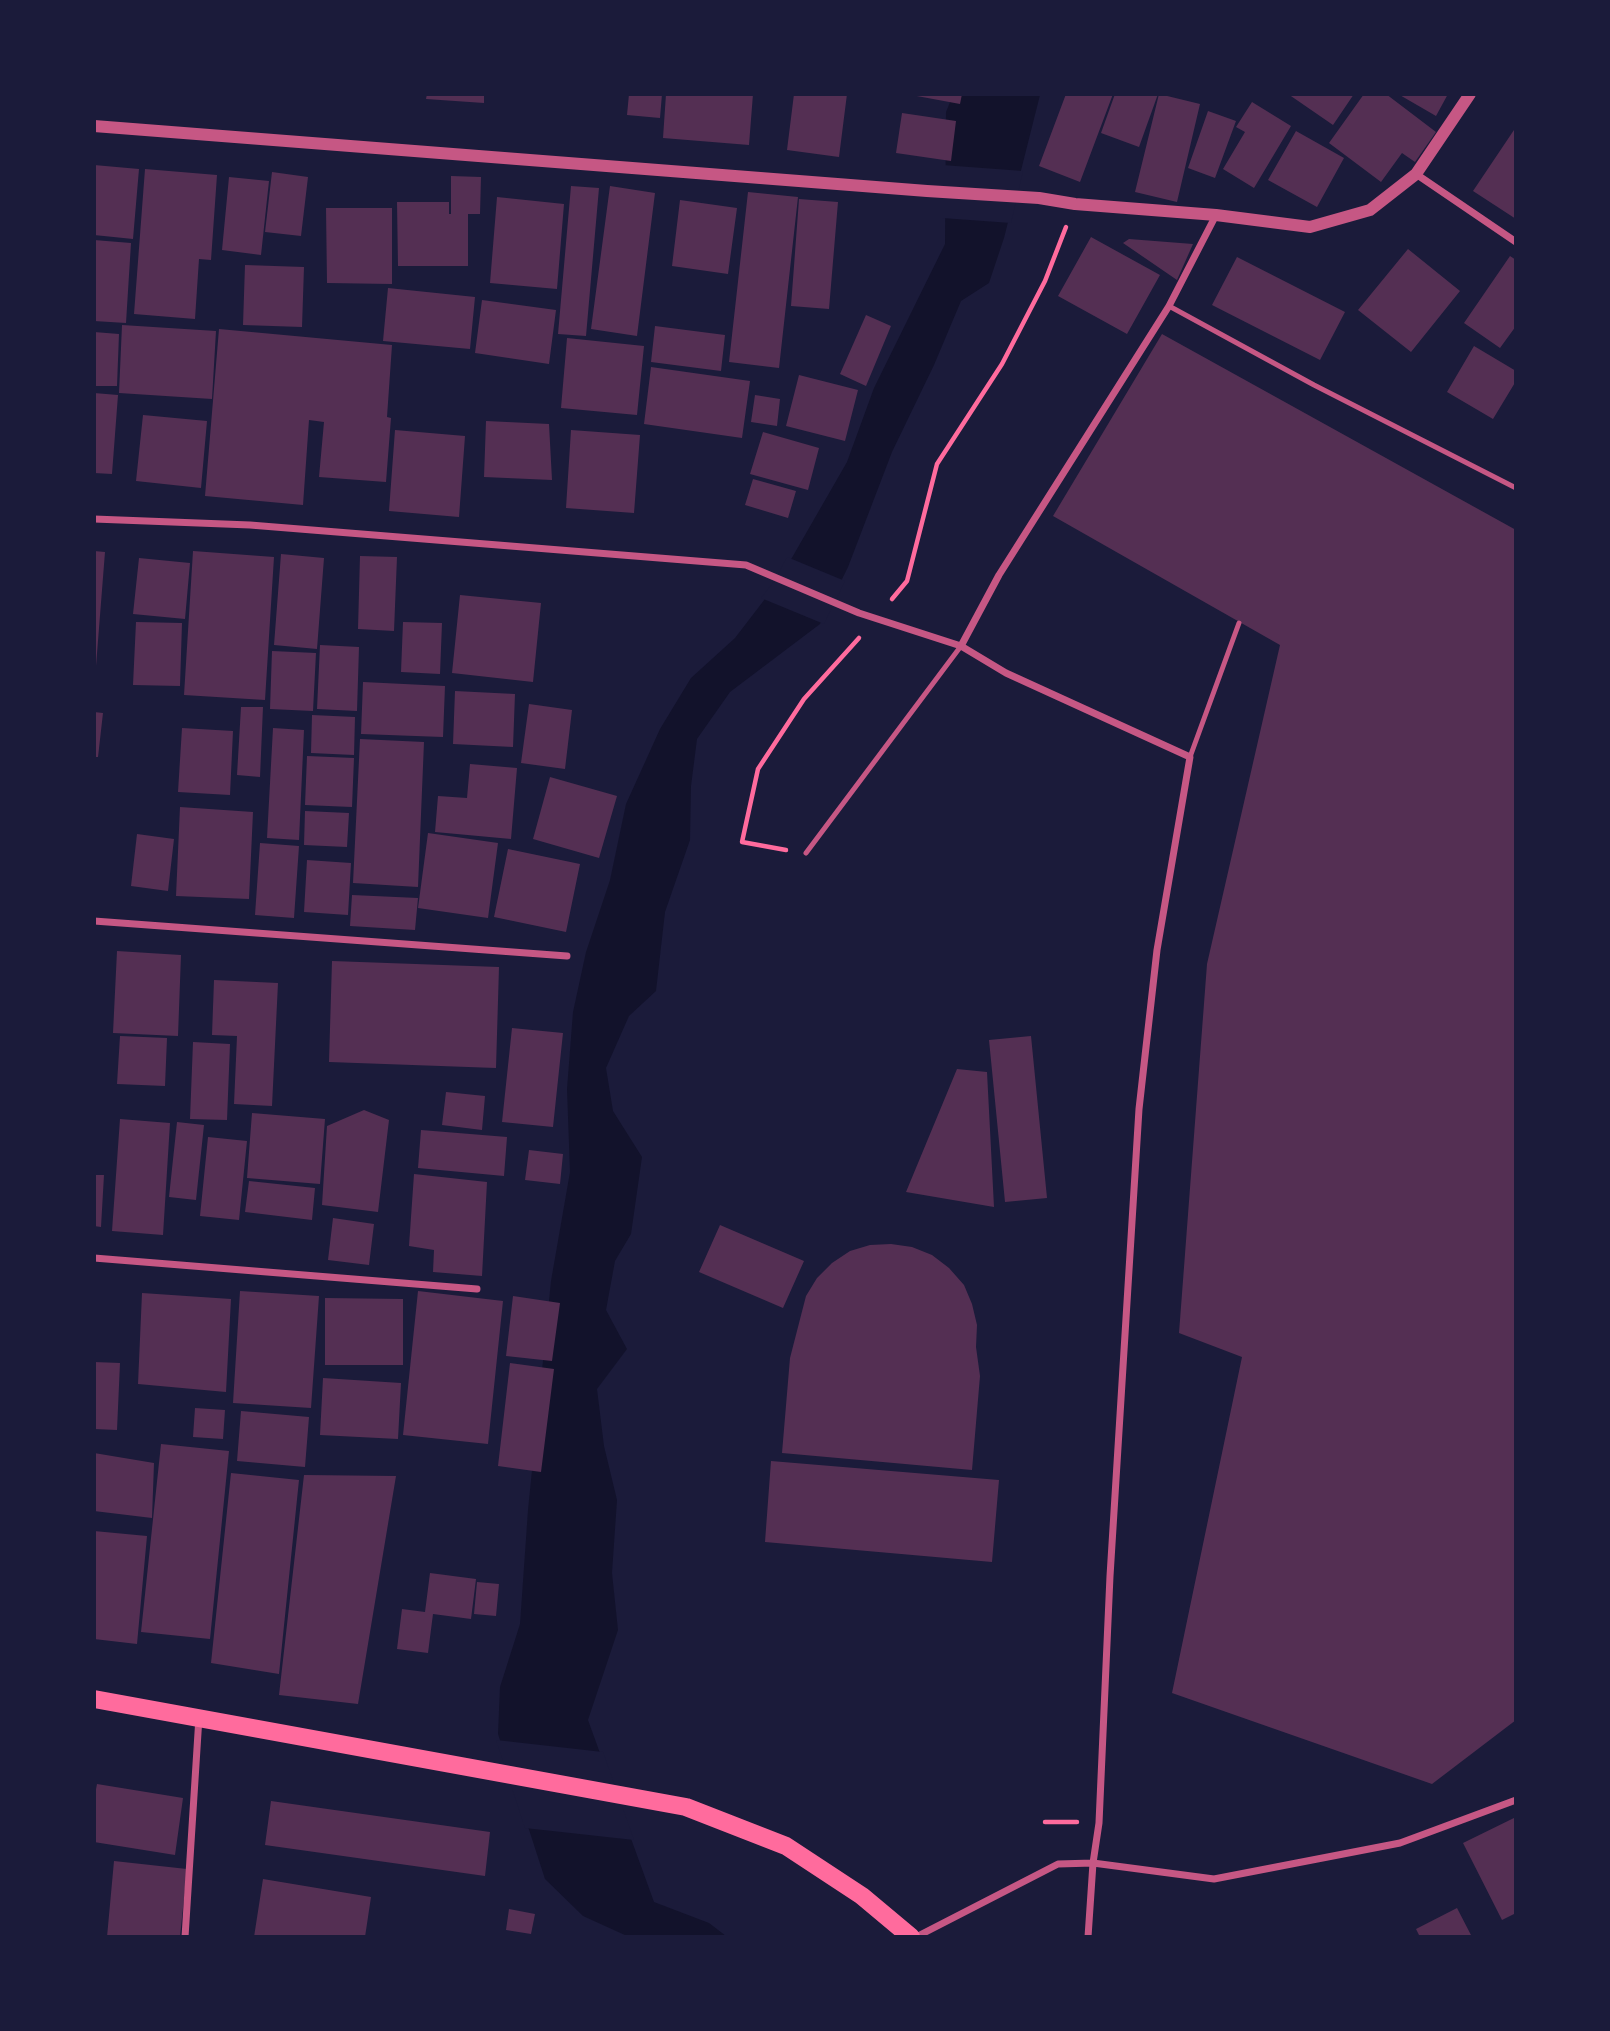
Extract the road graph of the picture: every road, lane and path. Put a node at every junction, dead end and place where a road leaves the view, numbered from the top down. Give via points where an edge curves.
1 (1470, 94) edge
2 (94, 127) edge
3 (1416, 174) junction
4 (1075, 204) junction
5 (1216, 215) junction
6 (1516, 242) edge
7 (1169, 306) junction
8 (1516, 488) edge
9 (94, 519) edge
10 (877, 618) junction
11 (1238, 623) dead end
12 (961, 646) junction
13 (1190, 757) junction
14 (806, 853) joint
15 (94, 921) edge
16 (568, 956) dead end
17 (94, 1258) edge
18 (477, 1289) dead end
19 (94, 1699) edge
20 (199, 1717) junction
21 (1516, 1800) edge
22 (1045, 1822) dead end
23 (1099, 1823) junction
24 (1093, 1863) junction
25 (185, 1937) edge
26 (913, 1937) edge
27 (1088, 1937) edge

1 - 3 street
2 - 4 street
3 - 5 street via 1370,210 1310,227
3 - 6 street
4 - 5 street
4 - 10 path via 1045,281 1002,364 937,464 907,581
5 - 7 street
7 - 8 lane
7 - 12 street via 999,575
9 - 10 street via 250,525 746,565
10 - 12 street
10 - 14 path via 804,699 758,769 742,842
11 - 13 lane
12 - 13 street via 1006,673
12 - 14 lane
13 - 23 street via 1157,950 1139,1109
15 - 16 street
17 - 18 street
19 - 20 main road
20 - 25 street
20 - 26 main road via 686,1807 786,1846 862,1896
21 - 24 street via 1401,1843 1214,1879
22 - 23 path
23 - 24 street
24 - 26 street via 1058,1864
24 - 27 street

